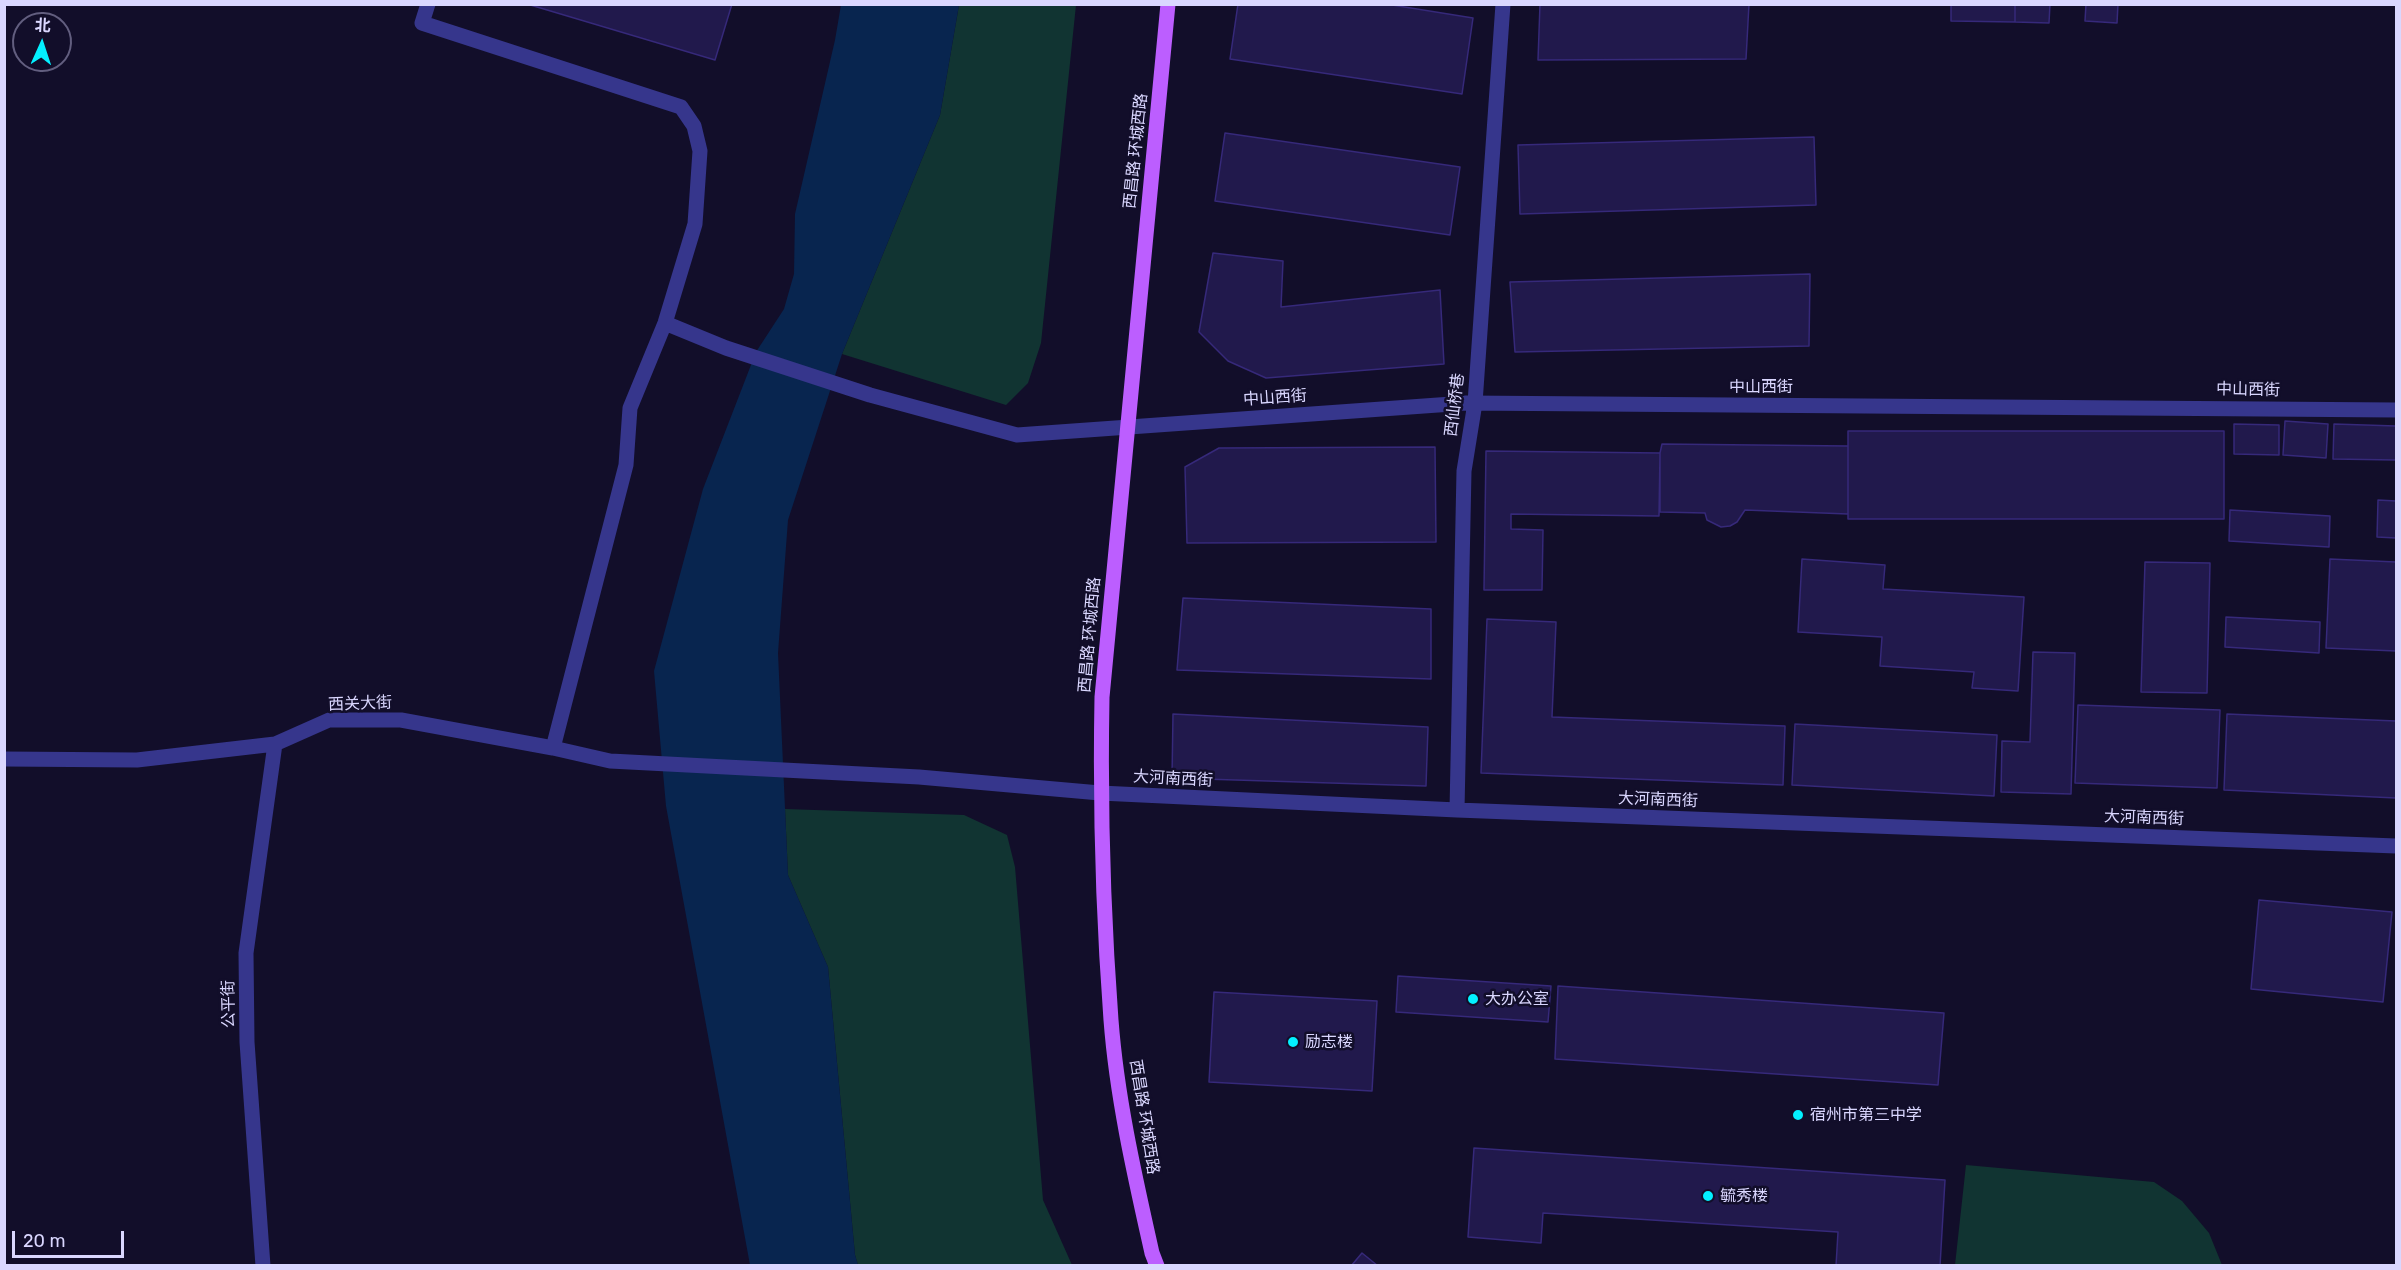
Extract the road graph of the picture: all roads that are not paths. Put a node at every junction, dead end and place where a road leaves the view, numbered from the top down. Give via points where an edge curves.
1 (428, 4) edge
2 (1168, 4) edge
3 (1503, 4) edge
4 (665, 322) junction
5 (1474, 403) junction
6 (2397, 410) edge
7 (1127, 426) junction
8 (275, 744) junction
9 (554, 748) junction
10 (4, 759) edge
11 (919, 777) joint
12 (1100, 793) junction
13 (1457, 810) junction
14 (2397, 846) edge
15 (263, 1266) edge
16 (1157, 1266) edge

1 - 4 street via 422,23 681,107 694,126 700,151 695,224
2 - 7 main road, 西昌路 环城西路
3 - 5 street, 西仙桥巷
4 - 7 street, 中山西街 via 726,348 1017,435
4 - 9 street via 630,408 626,465
5 - 6 street, 中山西街
5 - 7 street, 中山西街
5 - 13 street, 西仙桥巷 via 1464,471
7 - 12 main road, 西昌路 环城西路 via 1102,697
8 - 9 street, 西关大街 via 329,720 401,720
8 - 10 street, 西关大街 via 137,760
8 - 15 street, 公平街 via 246,953
9 - 11 street, 西关大街 via 610,761
11 - 12 street, 大河南西街
12 - 13 street, 大河南西街
12 - 16 main road, 西昌路 环城西路 via 1111,1022 1128,1141
13 - 14 street, 大河南西街

